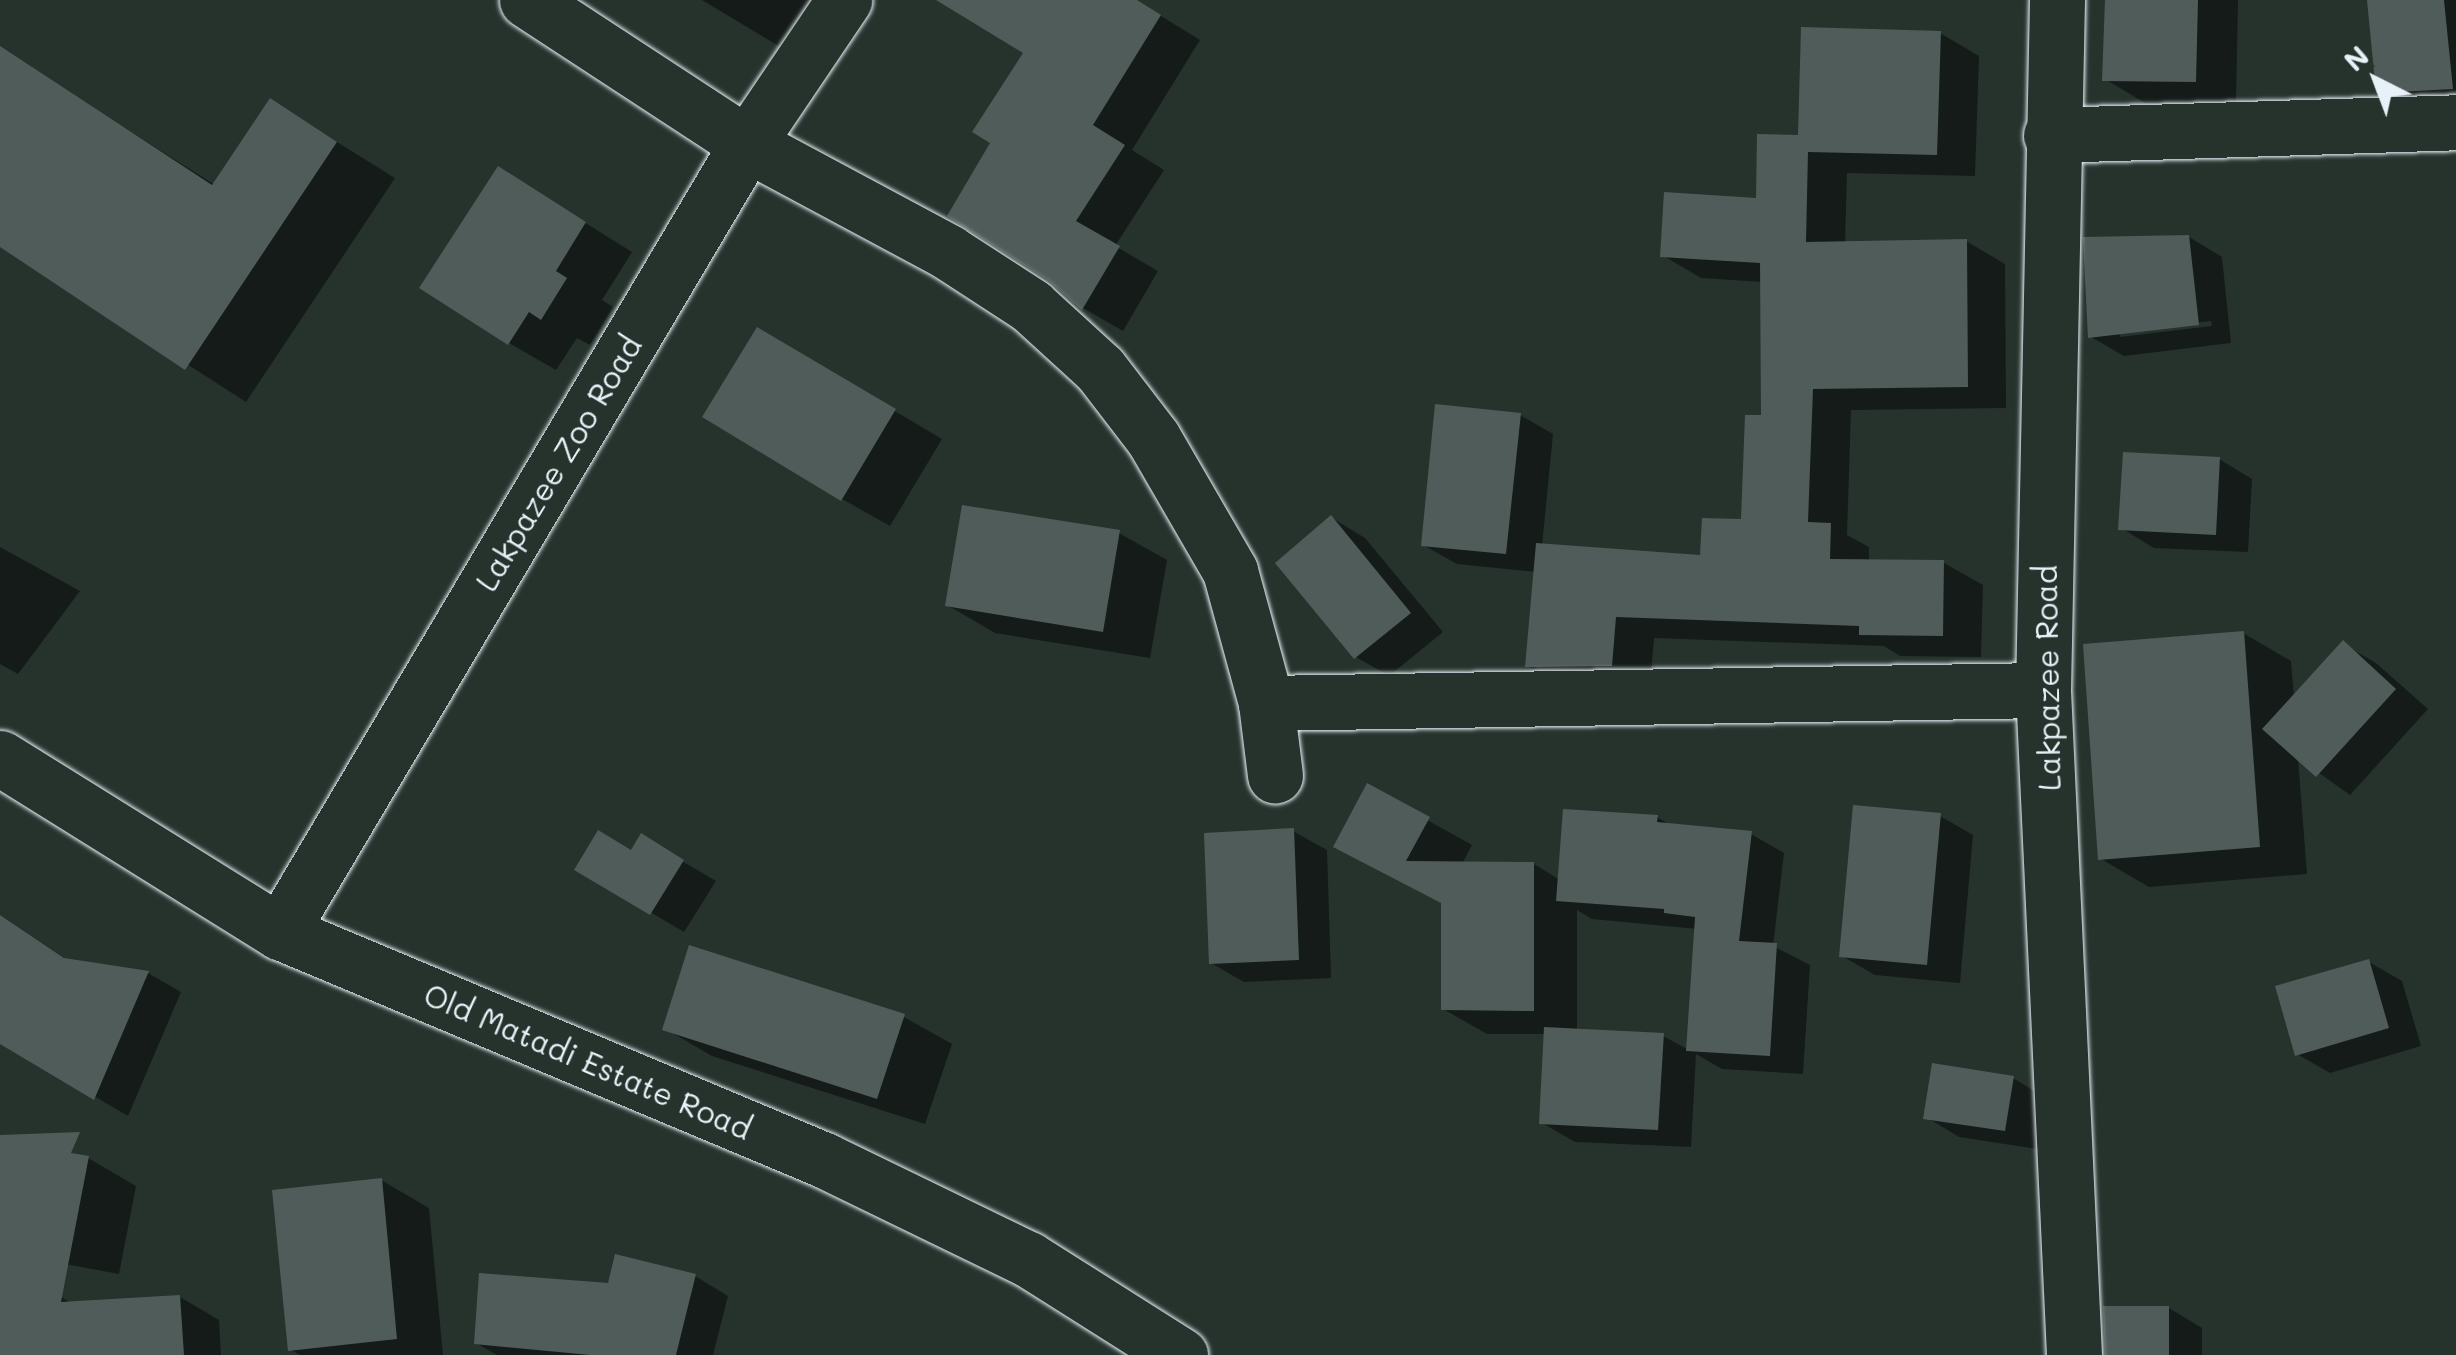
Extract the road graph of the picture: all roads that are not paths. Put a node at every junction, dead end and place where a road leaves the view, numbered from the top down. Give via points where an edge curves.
1 (527, 0) edge
2 (844, 0) edge
3 (2057, 0) edge
4 (2456, 122) edge
5 (2052, 135) junction
6 (747, 144) junction
7 (2043, 690) junction
8 (1266, 703) junction
9 (0, 758) edge
10 (1275, 775) dead end
11 (280, 932) junction
12 (1180, 1355) edge
13 (2074, 1355) edge

1 - 6 street
2 - 6 street, Lakpazee Zoo Road
3 - 5 street, Lakpazee Road
4 - 5 street
5 - 7 street, Lakpazee Road
6 - 8 street via 948,252 1032,306 1100,369 1153,438 1230,571
6 - 11 street, Lakpazee Zoo Road
7 - 8 street
7 - 13 street, Lakpazee Road
8 - 10 street
9 - 11 street, Old Matadi Estate Road
11 - 12 street, Old Matadi Estate Road via 824,1160 1028,1260

